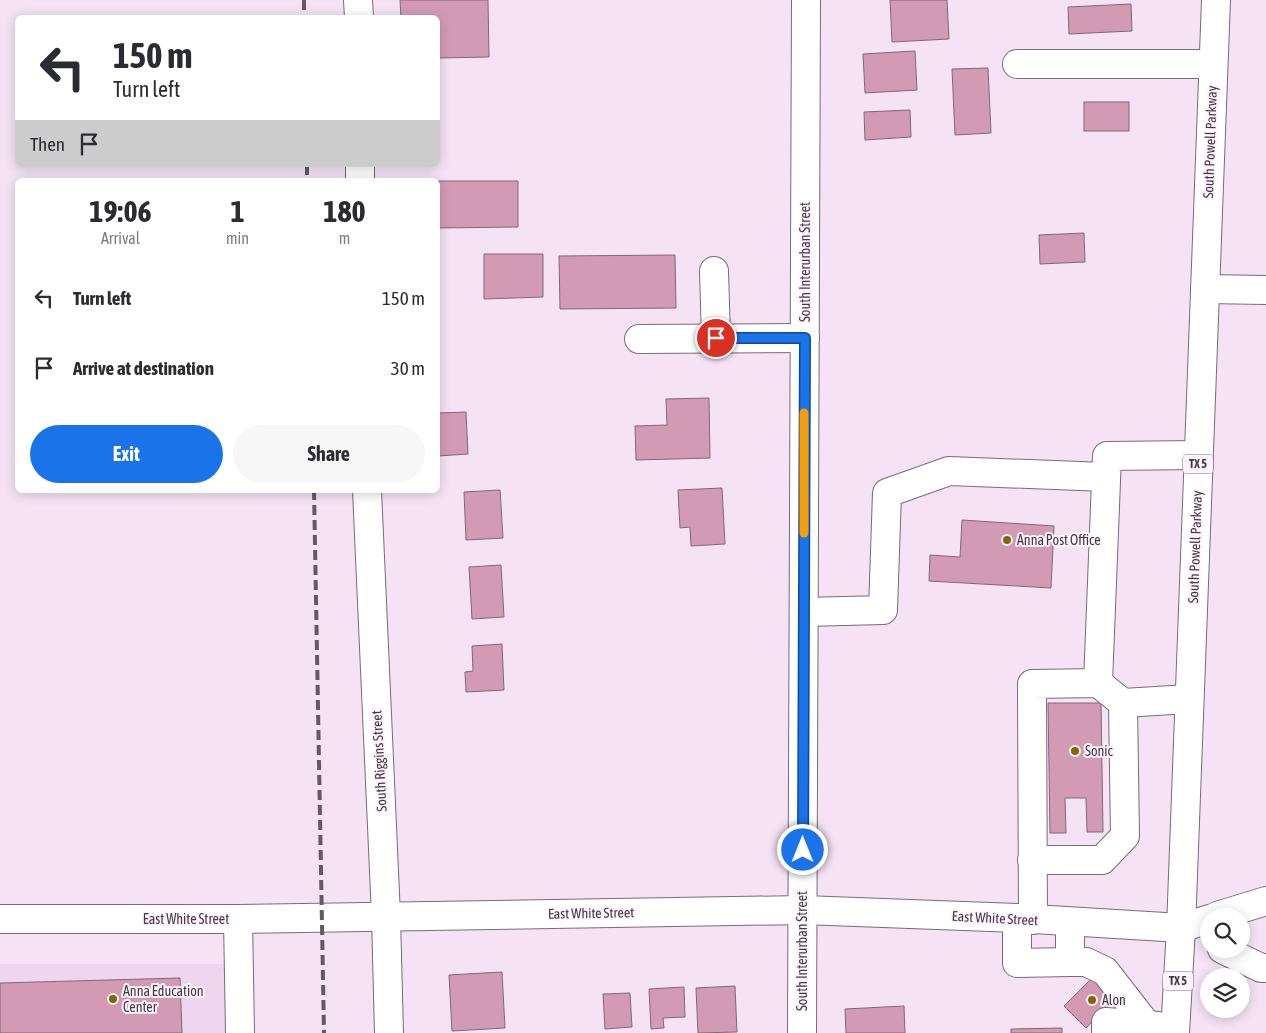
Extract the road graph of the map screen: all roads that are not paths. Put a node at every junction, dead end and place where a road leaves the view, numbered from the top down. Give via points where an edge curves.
1 (358, 0) edge
2 (806, 0) edge
3 (1216, 0) edge
4 (359, 15) edge
5 (1017, 64) dead end
6 (1213, 64) junction
7 (714, 271) dead end
8 (1205, 289) junction
9 (1266, 290) edge
10 (716, 338) junction
11 (805, 338) junction
12 (639, 339) dead end
13 (1198, 455) junction
14 (1106, 477) junction
15 (367, 493) edge
16 (804, 612) junction
17 (1098, 683) junction
18 (1189, 699) junction
19 (1123, 703) junction
20 (1032, 860) junction
21 (1266, 901) edge
22 (1243, 908) edge
23 (803, 910) junction
24 (386, 916) junction
25 (0, 919) edge
26 (238, 919) junction
27 (1025, 919) junction
28 (1070, 922) junction
29 (1200, 922) edge
30 (1181, 928) junction
31 (1200, 938) edge
32 (1240, 958) edge
33 (1070, 962) junction
34 (1266, 968) edge
35 (1146, 1026) junction
36 (1175, 1030) edge
37 (240, 1033) edge
38 (389, 1033) edge
39 (802, 1033) edge
40 (1106, 1033) edge

1 - 4 main road
2 - 11 main road, South Interurban Street
3 - 6 main road, South Powell Parkway / TX 5
5 - 6 main road
6 - 8 main road, South Powell Parkway / TX 5
7 - 10 main road
8 - 9 main road
8 - 13 main road, South Powell Parkway / TX 5
10 - 11 main road
10 - 12 main road
11 - 16 main road, South Interurban Street
13 - 14 main road via 1107,456
13 - 18 main road, South Powell Parkway / TX 5
14 - 16 main road via 949,471 887,493 883,610
14 - 17 main road
15 - 24 main road, South Riggins Street
16 - 23 main road, South Interurban Street
17 - 19 main road
17 - 20 main road via 1032,684
18 - 19 main road
18 - 30 main road, South Powell Parkway / TX 5
19 - 20 main road via 1125,836 1102,860
20 - 27 main road
21 - 22 main road
23 - 24 main road, East White Street
23 - 27 main road, East White Street
23 - 39 main road, South Interurban Street
24 - 26 main road, East White Street
24 - 38 main road, South Riggins Street
25 - 26 main road, East White Street
26 - 37 main road
27 - 28 main road, East White Street
27 - 33 main road via 1017,963
28 - 30 main road, East White Street
28 - 33 main road
29 - 30 main road
30 - 31 main road
30 - 36 main road, South Powell Parkway / TX 5
32 - 34 main road
33 - 35 main road via 1086,962 1105,971
35 - 36 main road
35 - 40 main road via 1106,1022

